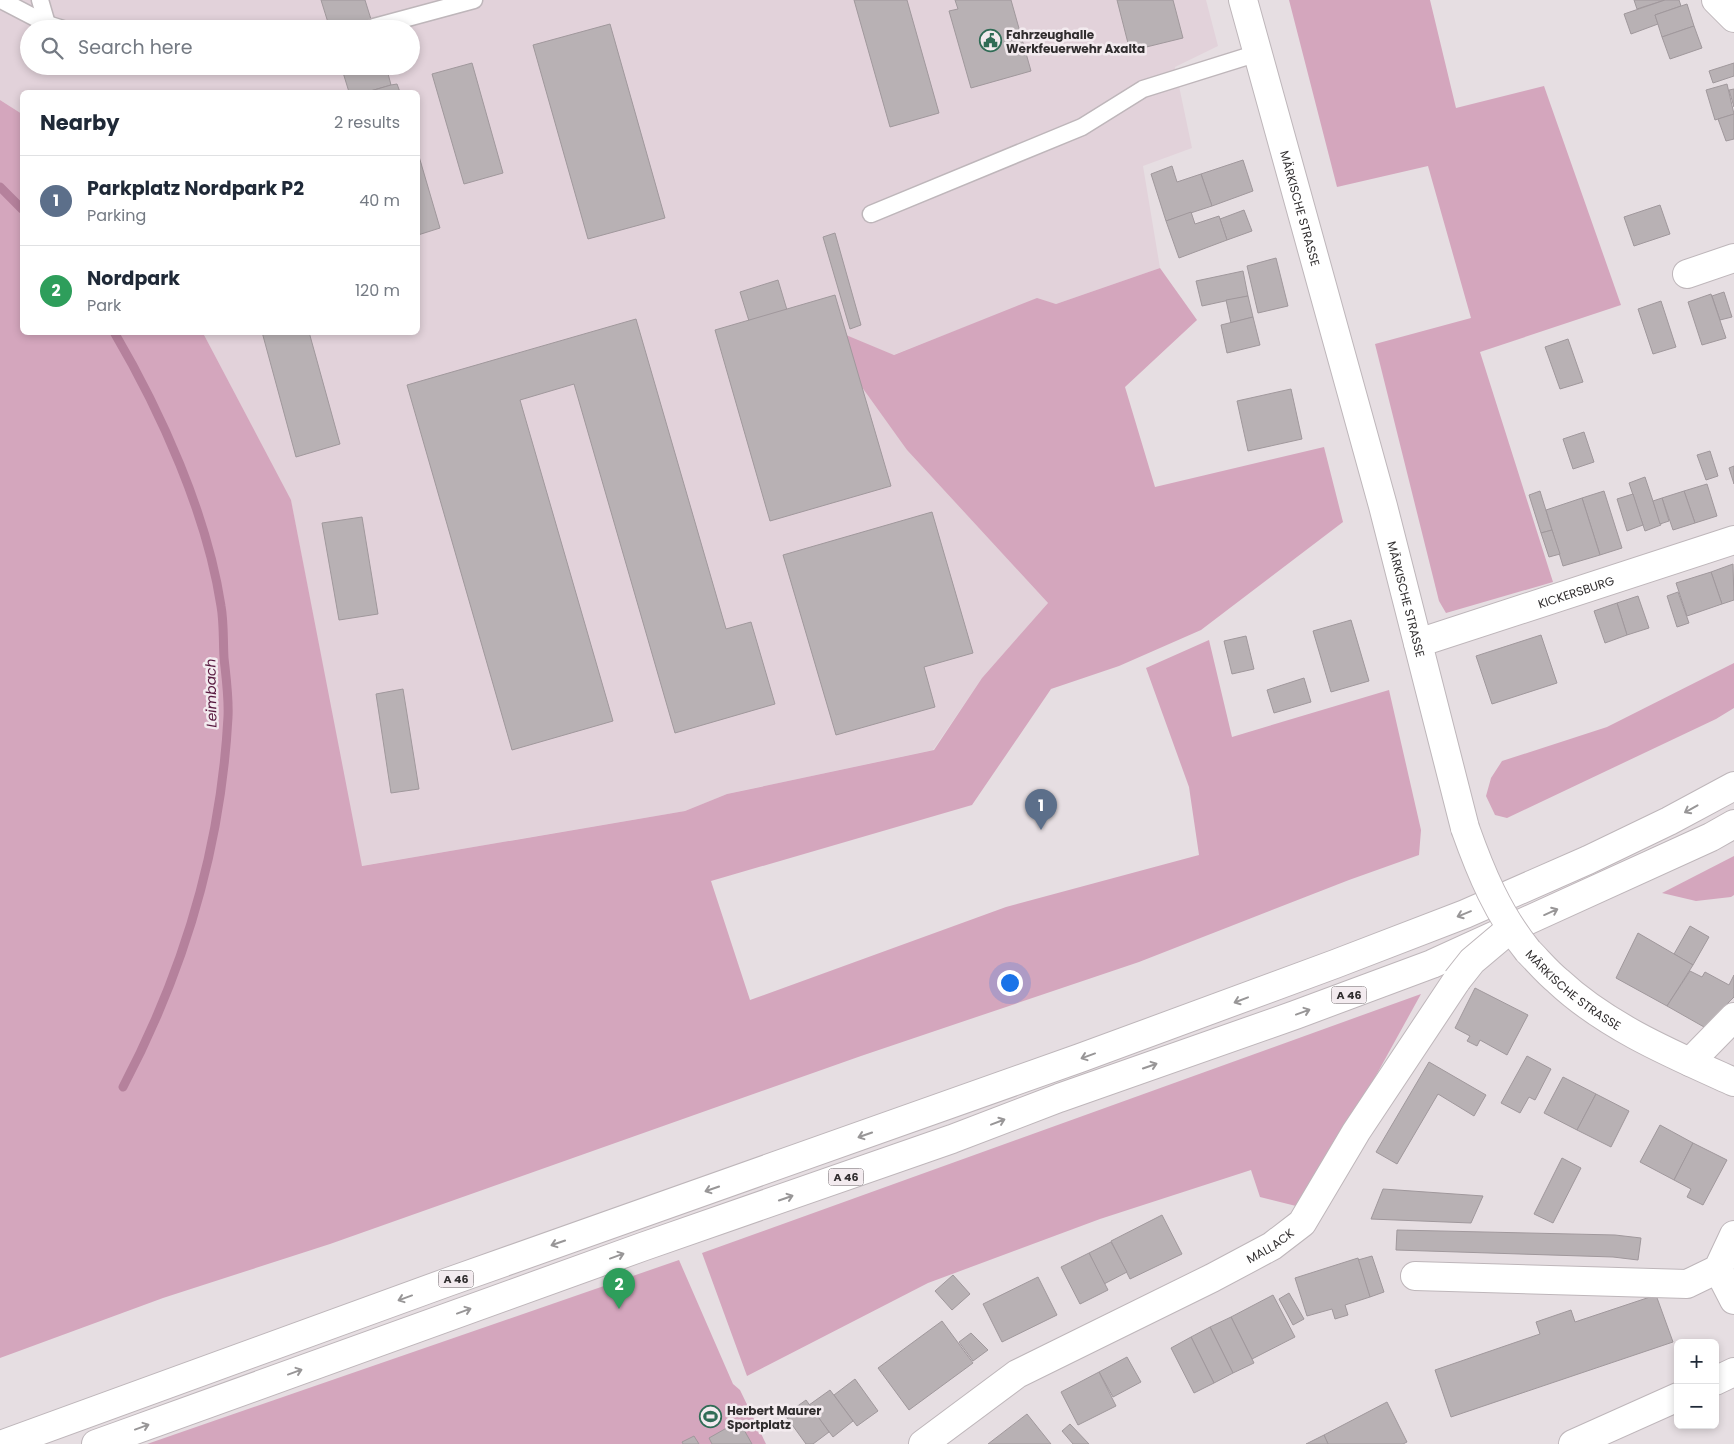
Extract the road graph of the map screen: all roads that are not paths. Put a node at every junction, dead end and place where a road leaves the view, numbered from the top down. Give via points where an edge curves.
1 (1, 0) edge
2 (40, 0) edge
3 (474, 0) edge
4 (1243, 0) edge
5 (1716, 0) edge
6 (1734, 18) edge
7 (43, 20) edge
8 (52, 20) edge
9 (400, 20) edge
10 (1258, 53) junction
11 (871, 214) dead end
12 (1734, 258) edge
13 (1687, 274) dead end
14 (1734, 540) edge
15 (1418, 643) junction
16 (1734, 786) edge
17 (1734, 824) edge
18 (1510, 928) junction
19 (1734, 1017) edge
20 (1690, 1062) junction
21 (1734, 1082) edge
22 (1734, 1236) edge
23 (1718, 1269) junction
24 (1415, 1276) dead end
25 (1734, 1300) edge
26 (1734, 1372) edge
27 (1719, 1379) edge
28 (1674, 1399) edge
29 (3, 1444) edge
30 (96, 1444) edge
31 (923, 1444) edge
32 (1573, 1444) edge

1 - 7 lane
2 - 8 lane
3 - 9 lane
4 - 10 main road, MÄRKISCHE STRASSE
5 - 6 main road
10 - 11 lane via 1143,89 1082,127
10 - 15 main road, MÄRKISCHE STRASSE
12 - 13 main road
14 - 15 main road, KICKERSBURG
15 - 18 main road, MÄRKISCHE STRASSE, bridge via 1465,828 1490,892
16 -> 29 main road, A 46 via 1669,821 1465,914 1309,974 1072,1062 448,1282
30 -> 17 main road, A 46 via 1295,1016 1432,964 1711,838
18 - 20 main road, MÄRKISCHE STRASSE, bridge via 1559,982 1596,1010
18 - 31 main road, MALLACK, bridge via 1472,961 1457,980 1356,1132 1302,1222 1272,1246 1017,1374
19 - 20 main road
20 - 21 main road, MÄRKISCHE STRASSE
22 - 23 main road
23 - 24 main road via 1687,1284
23 - 25 main road
26 - 27 main road
28 - 32 main road

